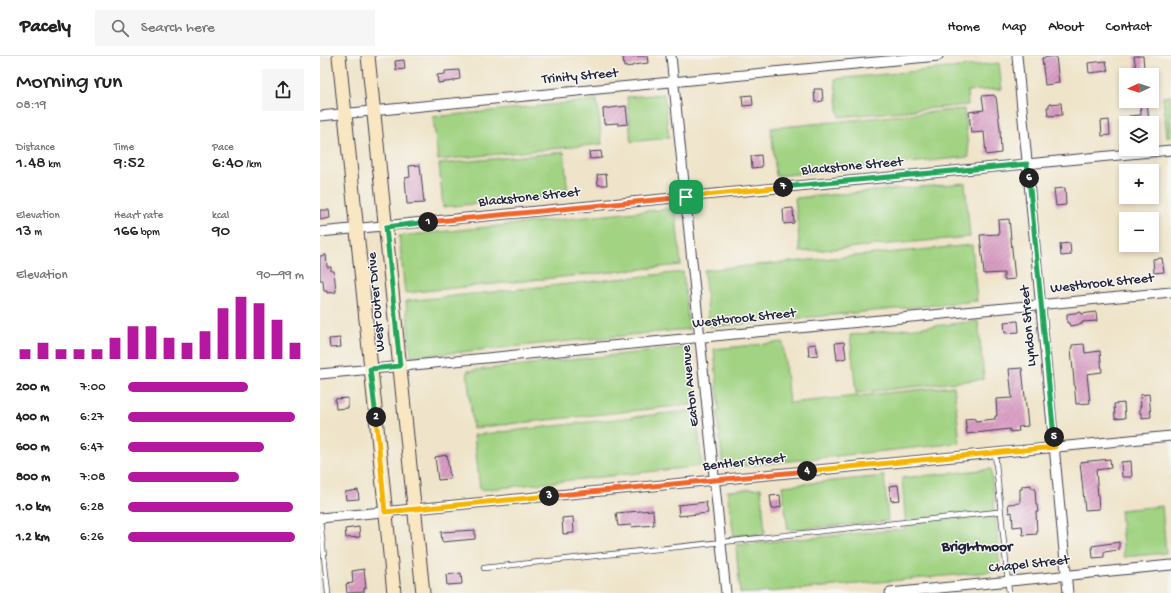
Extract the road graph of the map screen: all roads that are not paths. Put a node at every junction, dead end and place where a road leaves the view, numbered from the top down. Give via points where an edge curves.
1 (339, 56) edge
2 (368, 56) edge
3 (671, 56) edge
4 (938, 56) edge
5 (1017, 56) edge
6 (674, 82) junction
7 (374, 111) junction
8 (345, 114) junction
9 (320, 116) edge
10 (1171, 150) edge
11 (1027, 164) junction
12 (686, 197) junction
13 (386, 227) junction
14 (357, 229) junction
15 (320, 232) edge
16 (1171, 292) edge
17 (1040, 304) junction
18 (700, 338) junction
19 (400, 366) junction
20 (370, 369) junction
21 (320, 374) edge
22 (1171, 436) edge
23 (1055, 447) junction
24 (996, 453) junction
25 (715, 480) junction
26 (415, 509) junction
27 (385, 512) junction
28 (997, 512) dead end
29 (320, 519) edge
30 (721, 543) junction
31 (1171, 565) edge
32 (484, 568) dead end
33 (1067, 575) junction
34 (1008, 581) junction
35 (328, 593) edge
36 (394, 593) edge
37 (423, 593) edge
38 (726, 593) edge
39 (890, 593) edge
40 (1009, 593) edge
41 (1068, 593) edge

1 - 8 main road, West Outer Drive
2 - 7 main road, West Outer Drive
3 - 6 street, Eaton Avenue
4 - 6 street, Trinity Street
5 - 11 street, Lyndon Street
6 - 7 street, Trinity Street
6 - 12 street, Eaton Avenue
7 - 8 street, Trinity Street
7 - 13 main road, West Outer Drive
8 - 9 street, Trinity Street
8 - 14 main road, West Outer Drive
10 - 11 street, Blackstone Street
11 - 12 street, Blackstone Street
11 - 17 street, Lyndon Street
12 - 13 street, Blackstone Street
12 - 18 street, Eaton Avenue
13 - 14 street, Blackstone Street
13 - 19 main road, West Outer Drive
14 - 15 street, Blackstone Street
14 - 20 main road, West Outer Drive
16 - 17 street, Westbrook Street
17 - 18 street, Westbrook Street
17 - 23 street, Lyndon Street
18 - 19 street, Westbrook Street
18 - 25 street, Eaton Avenue
19 - 20 street, Westbrook Street
19 - 26 main road, West Outer Drive
20 - 21 street, Westbrook Street
20 - 27 main road, West Outer Drive
22 - 23 street, Bentler Street
23 - 24 street, Bentler Street
23 - 33 street, Lyndon Street
24 - 25 street, Bentler Street
24 - 34 lane
25 - 26 street, Bentler Street
25 - 30 street, Eaton Avenue
26 - 27 street, Bentler Street
26 - 37 main road, West Outer Drive
27 - 29 street, Bentler Street
27 - 36 main road, West Outer Drive
28 - 30 lane
29 - 35 lane
30 - 32 lane
30 - 38 street, Eaton Avenue
31 - 33 street, Chapel Street
33 - 34 street, Chapel Street
33 - 41 street, Lyndon Street
34 - 39 street, Chapel Street
34 - 40 lane

